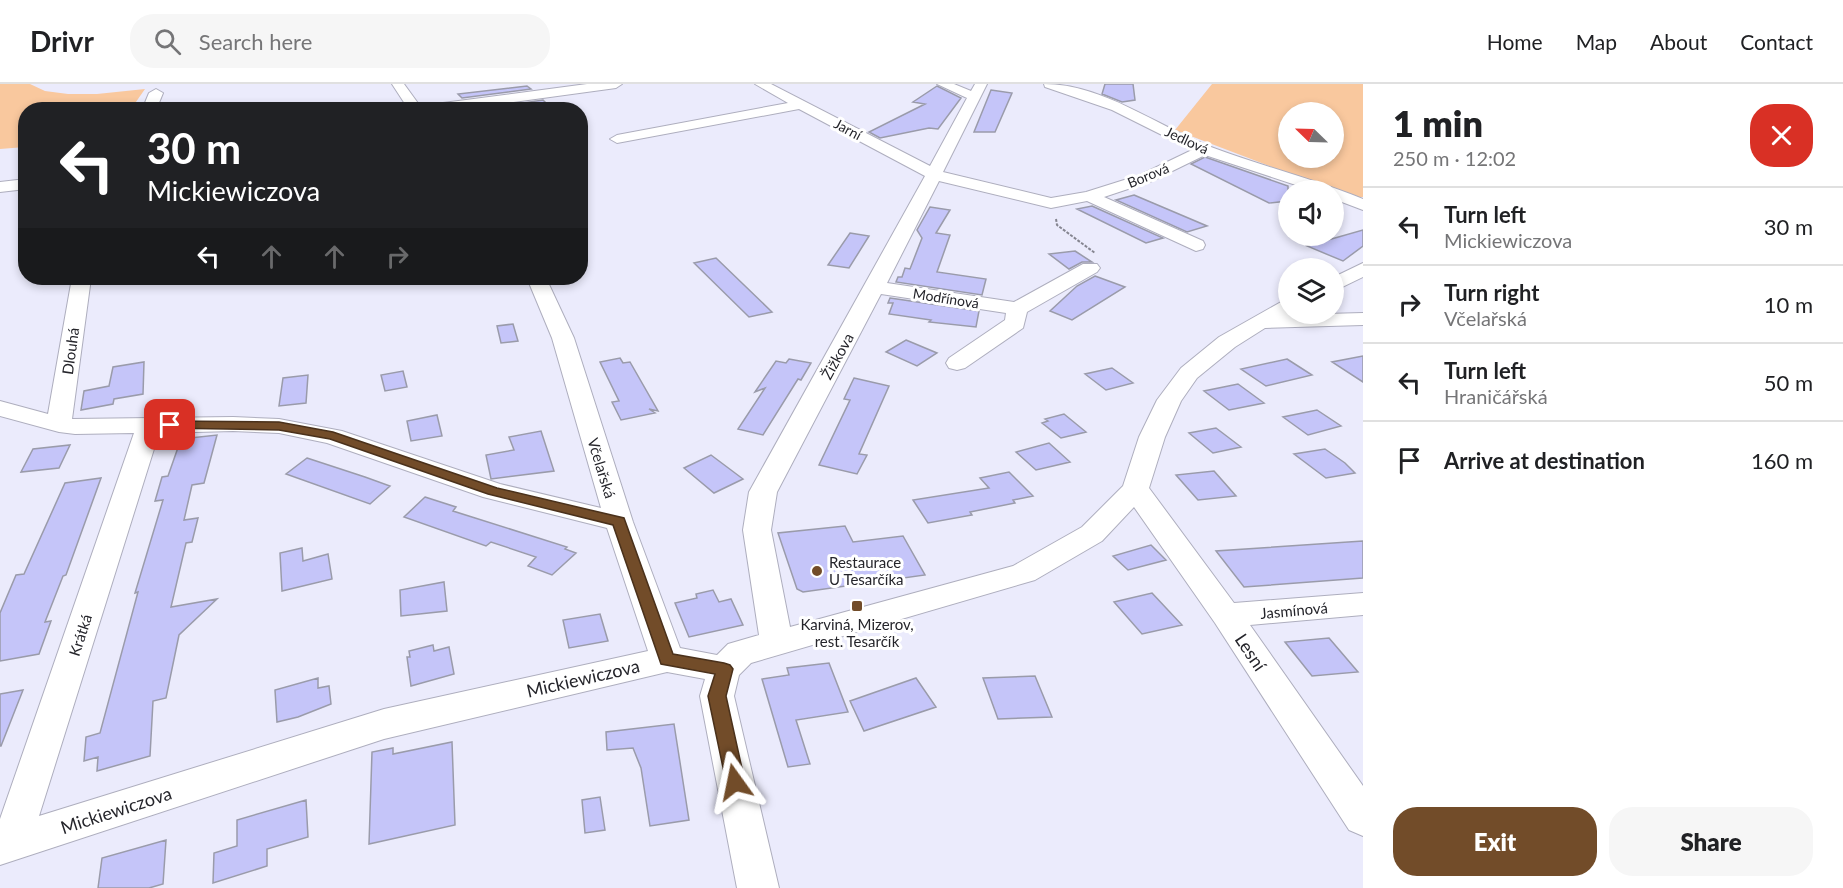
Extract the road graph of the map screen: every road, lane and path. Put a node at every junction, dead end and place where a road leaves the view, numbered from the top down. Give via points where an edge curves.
1 (398, 84) edge
2 (616, 84) edge
3 (762, 84) edge
4 (943, 84) edge
5 (1050, 84) edge
6 (978, 91) edge
7 (156, 93) dead end
8 (152, 102) edge
9 (410, 102) edge
10 (482, 102) edge
11 (801, 105) junction
12 (617, 139) dead end
13 (1204, 150) junction
14 (935, 175) junction
15 (1296, 180) edge
16 (18, 185) edge
17 (0, 187) edge
18 (1089, 196) junction
19 (1344, 197) edge
20 (1363, 205) edge
21 (1053, 211) junction
22 (1196, 245) dead end
23 (1090, 268) joint
24 (1363, 269) edge
25 (1344, 279) edge
26 (80, 285) edge
27 (540, 285) edge
28 (875, 287) junction
29 (1017, 309) junction
30 (1277, 314) edge
31 (1344, 319) edge
32 (1363, 319) edge
33 (1344, 324) edge
34 (1363, 337) edge
35 (957, 363) dead end
36 (0, 408) edge
37 (59, 425) junction
38 (149, 425) junction
39 (1135, 489) junction
40 (619, 522) junction
41 (1363, 604) edge
42 (1226, 615) junction
43 (777, 644) junction
44 (667, 659) junction
45 (724, 669) junction
46 (1363, 818) edge
47 (6, 845) edge
48 (758, 888) edge

1 - 9 street
2 - 10 street
3 - 11 street, Jarní
4 - 6 street
5 - 13 street, Jedlová via 1117,107
6 - 14 street, Žižkova
7 - 8 street
11 - 12 street
11 - 14 street, Jarní
13 - 15 street, Jedlová
13 - 18 street, Borová via 1146,178
14 - 21 street, Borová
14 - 28 street, Žižkova
16 - 17 street
18 - 21 street, Borová
18 - 22 street, Borová
19 - 20 street
21 - 23 path via 1057,225 1107,262
23 - 29 street
24 - 25 street
26 - 37 street, Dlouhá
27 - 40 street, Včelařská via 563,338
28 - 29 street, Modřínová
28 - 43 street, Žižkova via 763,492 757,530
29 - 35 street via 1016,323
30 - 39 street via 1227,342 1189,373 1169,400
31 - 32 street
33 - 34 street
36 - 37 street
37 - 38 street
38 - 40 street via 279,426 333,436 493,491
38 - 47 street, Krátká
39 - 42 street, Lesní
39 - 43 street via 1092,534 1024,573
40 - 44 street, Včelařská
41 - 42 street, Jasmínová
42 - 46 street, Lesní
43 - 45 street via 740,654
44 - 45 street, Mickiewiczova
44 - 47 street, Mickiewiczova via 384,724
45 - 48 street via 717,696

